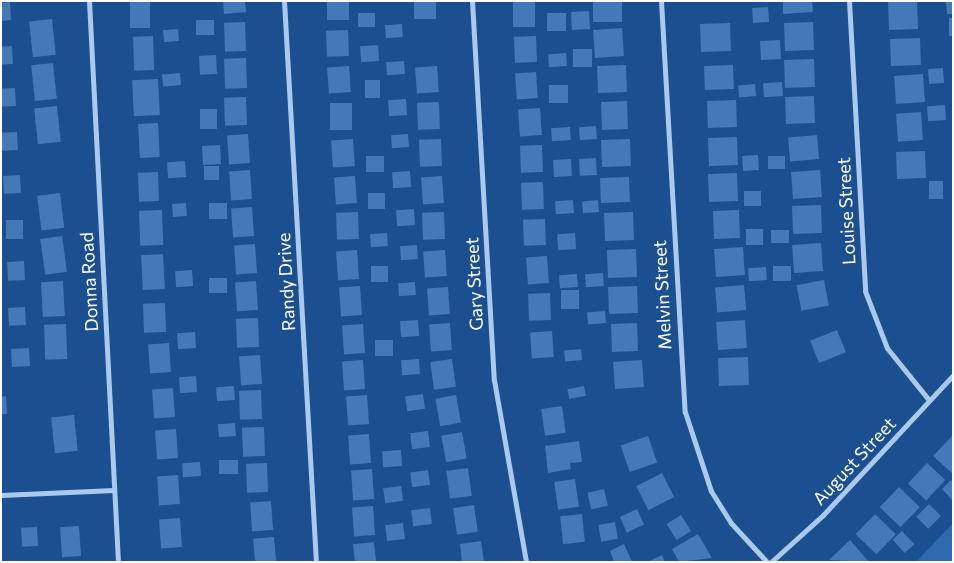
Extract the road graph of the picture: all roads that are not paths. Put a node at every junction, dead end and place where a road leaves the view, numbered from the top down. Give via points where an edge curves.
1 (89, 1) edge
2 (284, 1) edge
3 (472, 1) edge
4 (661, 1) edge
5 (849, 1) edge
6 (953, 375) edge
7 (929, 400) junction
8 (114, 490) junction
9 (1, 495) edge
10 (118, 562) edge
11 (316, 562) edge
12 (526, 562) edge
13 (767, 562) edge
14 (772, 562) edge

1 - 8 street, Donna Road
2 - 11 street, Randy Drive
3 - 12 street, Gary Street via 494,380
4 - 13 street, Melvin Street via 685,412 711,491 731,523
5 - 7 street, Louise Street via 865,290 887,348
6 - 7 street, August Street
7 - 14 street, August Street via 824,515
8 - 9 street
8 - 10 street, Donna Road

